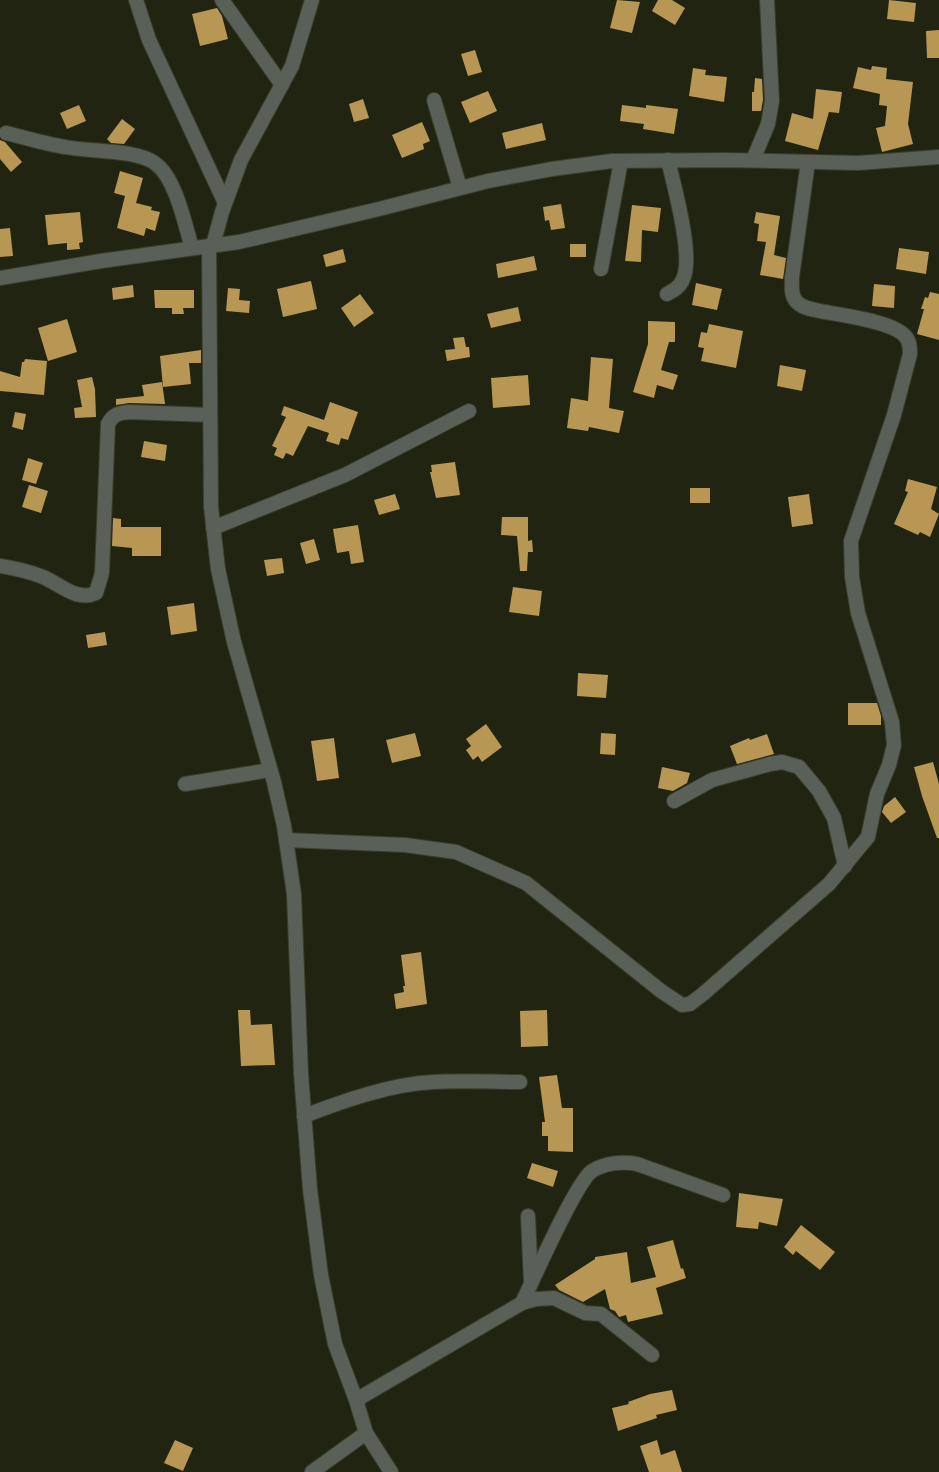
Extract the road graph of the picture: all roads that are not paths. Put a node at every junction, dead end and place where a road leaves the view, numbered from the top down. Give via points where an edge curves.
1 (136, 0) edge
2 (222, 0) edge
3 (312, 0) edge
4 (767, 0) edge
5 (282, 85) junction
6 (434, 100) dead end
7 (6, 133) dead end
8 (939, 157) edge
9 (621, 160) junction
10 (668, 160) junction
11 (753, 160) junction
12 (808, 162) junction
13 (460, 188) junction
14 (225, 203) junction
15 (211, 246) junction
16 (192, 248) junction
17 (601, 269) dead end
18 (0, 278) edge
19 (667, 294) dead end
20 (469, 411) dead end
21 (210, 415) junction
22 (213, 528) junction
23 (0, 566) edge
24 (270, 770) junction
25 (185, 784) dead end
26 (674, 801) dead end
27 (286, 840) junction
28 (845, 866) junction
29 (520, 1082) dead end
30 (304, 1116) junction
31 (723, 1195) dead end
32 (528, 1216) dead end
33 (531, 1285) junction
34 (522, 1303) junction
35 (652, 1355) dead end
36 (356, 1400) junction
37 (366, 1433) junction
38 (312, 1472) edge
39 (391, 1472) edge

1 - 14 street via 149,40
2 - 5 street
3 - 5 street via 292,66
4 - 11 street via 772,101 768,124
5 - 14 street via 242,160
6 - 13 street
7 - 16 street via 64,147 142,156 157,164 180,207
8 - 12 street
9 - 10 street
9 - 13 street
9 - 17 street
10 - 11 street
10 - 19 street via 687,262 685,277
11 - 12 street
12 - 28 street via 792,277 795,300 810,309 897,330 910,345 894,415 851,542 858,613 892,722 894,745 868,837
13 - 15 street
14 - 15 street
15 - 16 street
15 - 21 street
16 - 18 street
20 - 22 street via 345,475
21 - 22 street
21 - 23 street via 129,412 112,416 108,424 102,573 96,593 80,596 42,576
22 - 24 street via 234,642
24 - 25 street
24 - 27 street
26 - 28 street via 712,780 770,764 782,762 799,767 834,818
27 - 28 street via 405,845 456,852 526,883 682,1005 703,994
27 - 30 street via 294,894
29 - 30 street via 431,1082 342,1101
30 - 36 street via 321,1275 335,1344
31 - 33 street via 626,1162 591,1172 574,1197
32 - 33 street
33 - 34 street
34 - 35 street via 554,1298 585,1313 601,1314
34 - 36 street
36 - 37 street
37 - 38 street
37 - 39 street

